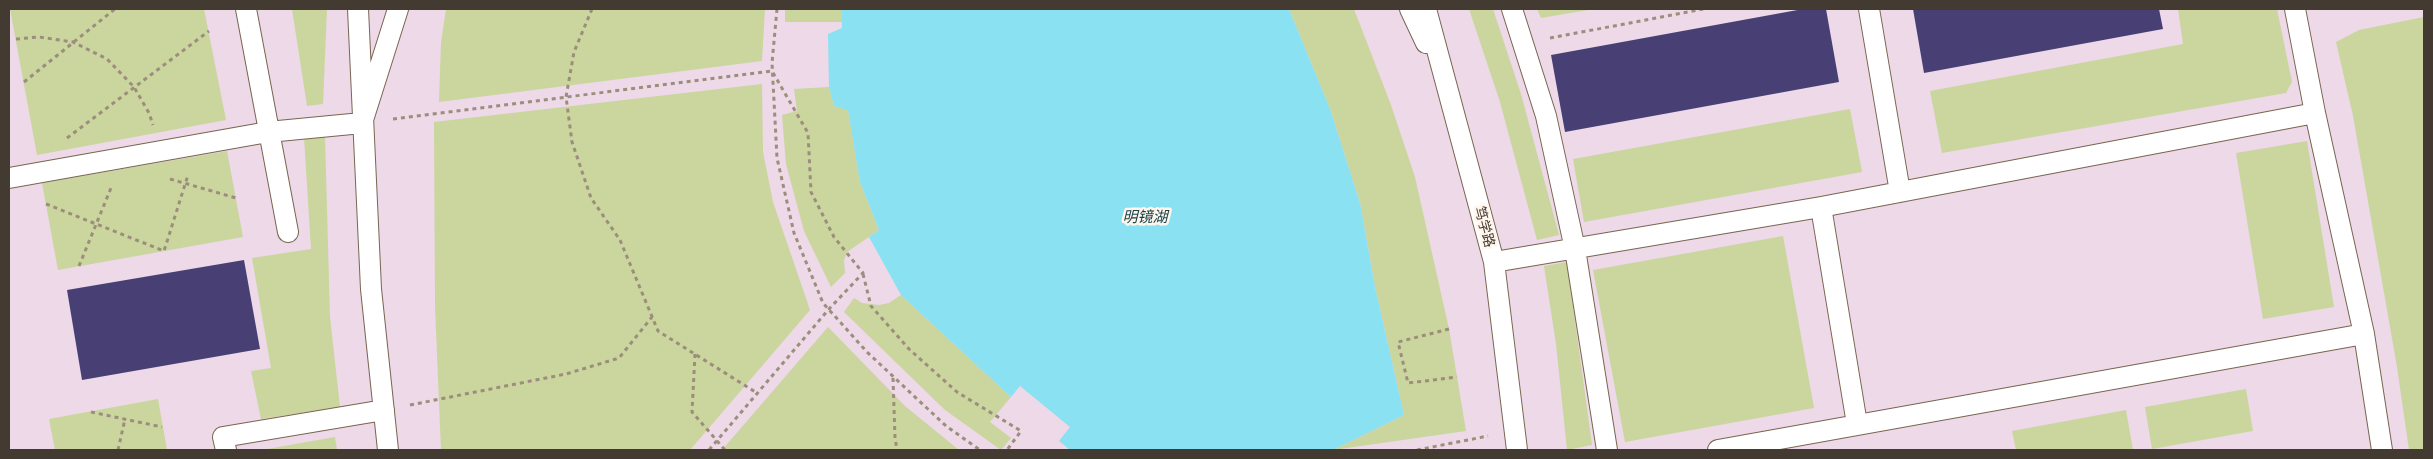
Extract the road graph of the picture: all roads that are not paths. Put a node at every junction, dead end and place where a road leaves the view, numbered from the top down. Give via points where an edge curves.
1 (246, 9) edge
2 (358, 9) edge
3 (398, 9) edge
4 (1410, 9) edge
5 (1426, 9) edge
6 (1512, 9) edge
7 (1869, 9) edge
8 (2295, 9) edge
9 (1447, 89) junction
10 (2315, 113) junction
11 (362, 123) junction
12 (268, 132) junction
13 (9, 178) edge
14 (1900, 192) junction
15 (1821, 207) junction
16 (288, 232) dead end
17 (1575, 249) junction
18 (1494, 262) junction
19 (2364, 334) junction
20 (384, 410) junction
21 (1857, 424) junction
22 (1515, 441) edge
23 (226, 450) edge
24 (388, 450) edge
25 (1607, 450) edge
26 (1718, 450) edge
27 (2382, 450) edge

1 - 12 lane
2 - 11 lane
3 - 11 lane
4 - 9 lane
5 - 9 lane, 笃学路
6 - 17 lane via 1546,116
7 - 14 lane
8 - 10 lane
9 - 18 lane, 笃学路
10 - 14 lane
10 - 19 lane
11 - 12 lane
11 - 20 lane via 372,289
12 - 13 lane
12 - 16 lane
14 - 15 lane
15 - 17 lane
15 - 21 lane
17 - 18 lane
17 - 25 lane
18 - 22 lane, 笃学路
19 - 21 lane
19 - 27 lane
20 - 23 lane via 223,437
20 - 24 lane
21 - 26 lane

